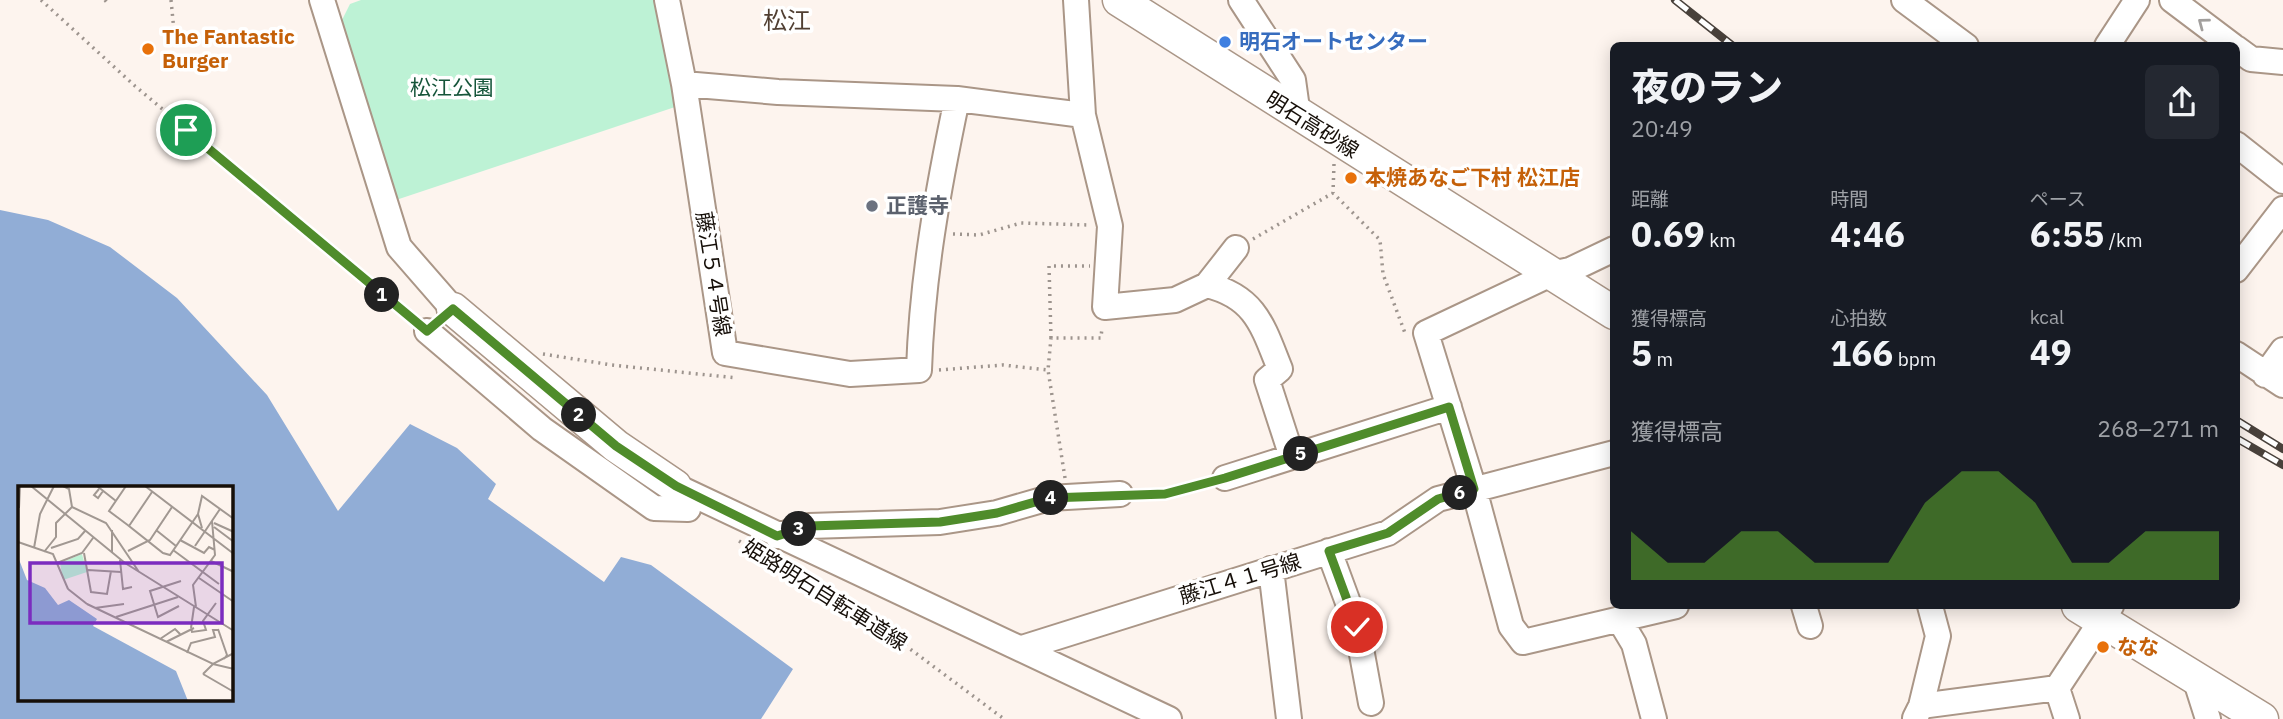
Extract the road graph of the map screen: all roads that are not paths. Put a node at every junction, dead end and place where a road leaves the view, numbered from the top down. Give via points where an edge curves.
1 (322, 0) edge
2 (667, 0) edge
3 (1076, 0) edge
4 (1119, 0) edge
5 (1241, 0) edge
6 (1904, 0) edge
7 (2137, 0) edge
8 (2172, 0) edge
9 (1961, 42) edge
10 (2110, 42) edge
11 (2228, 42) edge
12 (2240, 51) edge
13 (2283, 62) edge
14 (684, 84) junction
15 (957, 99) junction
16 (1083, 115) junction
17 (1298, 116) junction
18 (2240, 148) edge
19 (2283, 181) edge
20 (2283, 209) edge
21 (1236, 248) road end
22 (1610, 251) edge
23 (2240, 259) edge
24 (1551, 274) junction
25 (1207, 285) junction
26 (453, 309) joint
27 (1610, 311) edge
28 (427, 331) road end
29 (2283, 350) edge
30 (2240, 357) edge
31 (2274, 380) edge
32 (1449, 407) junction
33 (1610, 454) edge
34 (1292, 457) junction
35 (1225, 478) road end
36 (1474, 489) junction
37 (1120, 494) road end
38 (682, 497) junction
39 (777, 536) junction
40 (1329, 551) junction
41 (1271, 569) junction
42 (1663, 609) edge
43 (1931, 609) edge
44 (2096, 610) edge
45 (1619, 619) junction
46 (1022, 648) junction
47 (2195, 678) junction
48 (1371, 703) dead end
49 (2069, 709) edge
50 (1918, 713) edge
51 (1169, 719) edge
52 (1289, 719) edge
53 (1654, 719) edge
54 (2208, 719) edge
55 (2262, 719) edge

1 - 26 street via 399,247
2 - 14 street
3 - 16 street
4 - 17 main road, 明石高砂線
5 - 17 street via 1293,80
6 - 9 street
7 - 10 street
11 -> 8 street
12 - 13 street via 2250,59
14 - 15 street
14 - 15 street, 藤江５４号線 via 725,353 850,374 919,370 921,308 936,199
15 - 16 street
16 - 25 street via 1110,226 1105,307 1175,300
17 - 24 main road, 明石高砂線
18 - 19 street
20 - 23 street
21 - 25 street
22 - 24 street
24 - 27 main road, 明石高砂線
24 - 32 street via 1426,333
25 - 34 street via 1231,291 1261,320 1280,369 1267,380
26 - 38 main road
28 - 38 street via 542,429 654,508
29 - 31 street
30 - 31 street
32 - 34 street
32 - 36 street
33 - 36 street, 藤江４１号線
34 - 35 street
36 - 40 street, 藤江４１号線 via 1438,499 1388,533
36 - 45 street via 1511,626 1523,642
37 - 39 street via 1049,498 940,522 809,526
38 - 39 street
39 - 46 street
40 - 41 street, 藤江４１号線
40 - 48 street via 1357,627
41 - 46 street, 藤江４１号線
41 - 52 street
42 - 45 street
43 - 50 street via 1938,636
44 - 47 main road
44 - 49 street
45 - 53 street via 1634,644
46 - 51 street
47 - 54 street
47 - 55 main road
49 - 50 street

